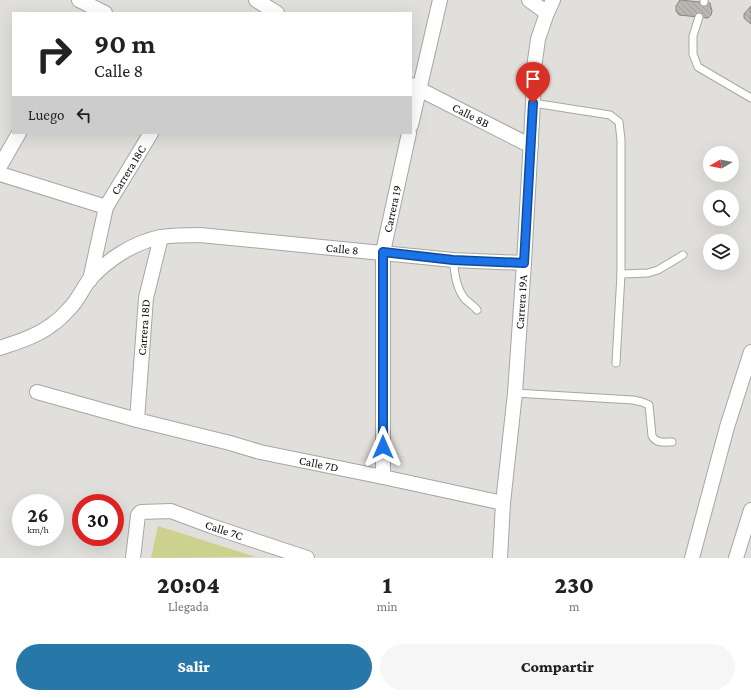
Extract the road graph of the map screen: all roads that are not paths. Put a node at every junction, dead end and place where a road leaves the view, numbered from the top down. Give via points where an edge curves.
1 (256, 0) edge
2 (440, 0) edge
3 (529, 0) edge
4 (553, 0) edge
5 (86, 7) edge
6 (102, 12) edge
7 (275, 12) edge
8 (547, 13) junction
9 (699, 17) dead end
10 (415, 87) edge
11 (751, 98) edge
12 (533, 103) junction
13 (412, 116) edge
14 (18, 134) edge
15 (150, 134) edge
16 (409, 134) edge
17 (531, 146) junction
18 (0, 166) edge
19 (0, 174) edge
20 (106, 207) junction
21 (161, 237) junction
22 (383, 252) junction
23 (683, 255) dead end
24 (453, 260) junction
25 (524, 263) junction
26 (621, 274) junction
27 (90, 280) junction
28 (477, 310) dead end
29 (0, 348) edge
30 (751, 352) edge
31 (616, 363) dead end
32 (37, 392) dead end
33 (515, 393) junction
34 (137, 420) junction
35 (672, 442) dead end
36 (384, 477) junction
37 (503, 503) junction
38 (751, 510) edge
39 (132, 558) edge
40 (307, 558) edge
41 (500, 558) edge
42 (692, 558) edge
43 (736, 558) edge

1 - 7 street
2 - 10 street
3 - 8 street
4 - 8 street, Carrera 19A
5 - 6 street
8 - 12 street, Carrera 19A via 538,39
9 - 11 lane via 693,36 693,54 698,67
10 - 13 street
10 - 17 street, Calle 8B
12 - 17 street, Carrera 19A
12 - 26 lane via 610,115 619,122
14 - 18 street
15 - 20 street, Carrera 18C
16 - 22 street, Carrera 19
17 - 25 street, Carrera 19A
19 - 20 street
20 - 27 street, Carrera 18C
21 - 22 street, Calle 8 via 200,235
21 - 27 street via 123,251 107,262
21 - 34 street, Carrera 18D via 146,298
22 - 24 street, Calle 8
22 - 36 street, Carrera 19
23 - 26 lane via 658,270
24 - 25 street, Calle 8
24 - 28 lane via 458,288
25 - 33 street, Carrera 19A
26 - 31 lane
27 - 29 street via 69,310 49,327 26,340
30 - 42 street via 727,427
32 - 34 street, Calle 7D
33 - 35 lane via 642,402 648,405 654,439
33 - 37 street, Carrera 19A
34 - 36 street, Calle 7D via 260,452
36 - 37 street, Calle 7D
37 - 41 street, Carrera 19A
38 - 43 street
39 - 40 street, Calle 7C via 138,516 141,512 171,511

